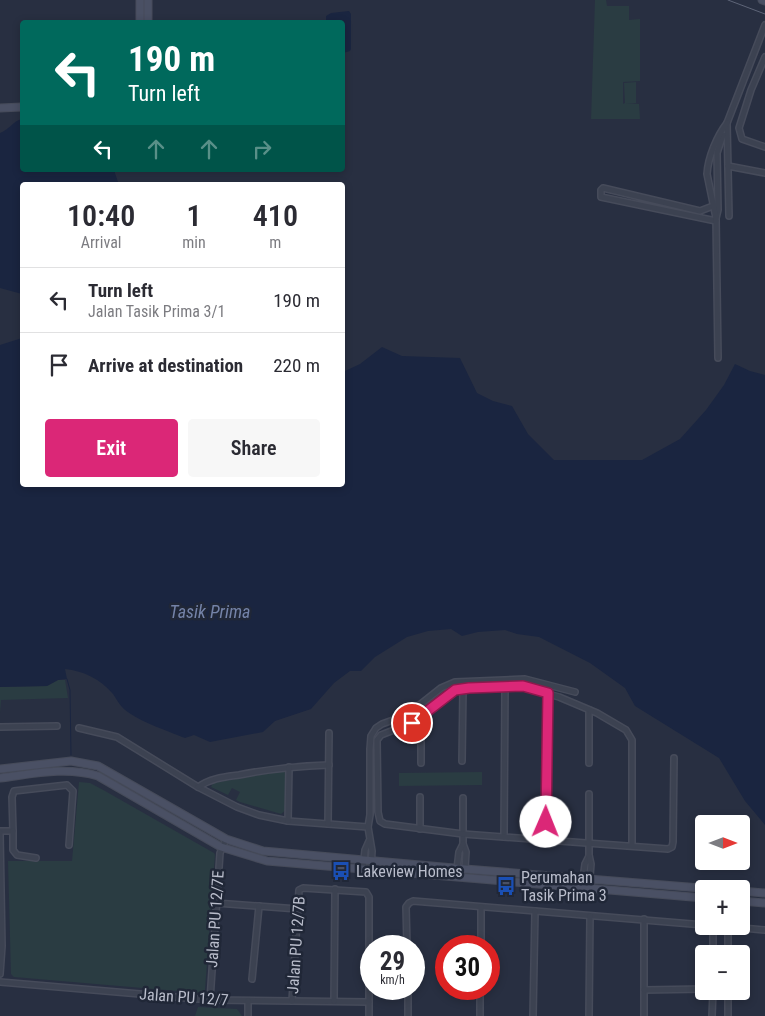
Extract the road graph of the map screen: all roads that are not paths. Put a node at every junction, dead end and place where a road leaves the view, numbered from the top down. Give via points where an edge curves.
1 (140, 0) edge
2 (148, 0) edge
3 (144, 9) junction
4 (141, 20) edge
5 (147, 20) edge
6 (765, 25) edge
7 (765, 57) edge
8 (20, 107) edge
9 (0, 108) edge
10 (727, 123) junction
11 (727, 132) junction
12 (765, 147) edge
13 (765, 165) edge
14 (728, 166) junction
15 (764, 173) edge
16 (713, 206) junction
17 (700, 211) junction
18 (729, 216) dead end
19 (716, 220) junction
20 (718, 358) dead end
21 (505, 686) junction
22 (463, 689) junction
23 (575, 692) dead end
24 (548, 693) junction
25 (590, 710) junction
26 (422, 717) junction
27 (58, 726) dead end
28 (0, 727) edge
29 (79, 728) dead end
30 (329, 733) dead end
31 (674, 758) dead end
32 (462, 761) dead end
33 (421, 763) dead end
34 (589, 763) dead end
35 (329, 766) junction
36 (289, 767) junction
37 (0, 768) edge
38 (0, 778) edge
39 (198, 787) junction
40 (589, 794) dead end
41 (420, 797) dead end
42 (463, 798) dead end
43 (288, 821) junction
44 (328, 824) junction
45 (368, 827) junction
46 (420, 829) junction
47 (13, 831) junction
48 (0, 832) edge
49 (463, 834) junction
50 (504, 837) junction
51 (226, 839) junction
52 (546, 840) junction
53 (589, 844) junction
54 (69, 845) dead end
55 (632, 846) junction
56 (222, 847) junction
57 (36, 858) dead end
58 (368, 865) junction
59 (461, 869) junction
60 (587, 879) junction
61 (586, 887) junction
62 (695, 888) edge
63 (335, 889) junction
64 (750, 892) edge
65 (765, 893) edge
66 (695, 897) edge
67 (750, 902) edge
68 (216, 903) junction
69 (765, 903) edge
70 (259, 906) junction
71 (481, 907) junction
72 (298, 909) junction
73 (535, 911) junction
74 (590, 916) junction
75 (644, 919) junction
76 (695, 924) edge
77 (750, 928) edge
78 (765, 930) edge
79 (407, 935) edge
80 (481, 935) edge
81 (1, 952) edge
82 (0, 974) edge
83 (252, 979) dead end
84 (0, 982) edge
85 (695, 989) edge
86 (644, 990) junction
87 (210, 1000) junction
88 (408, 1000) edge
89 (480, 1000) edge
90 (712, 1000) edge
91 (728, 1000) edge
92 (292, 1001) junction
93 (334, 1001) junction
94 (248, 1002) junction
95 (369, 1002) junction
96 (248, 1016) edge
97 (369, 1016) edge
98 (408, 1016) edge
99 (480, 1016) edge
100 (533, 1016) edge
101 (589, 1016) edge
102 (644, 1016) edge
103 (712, 1016) edge
104 (728, 1016) edge

1 - 3 main road
2 - 3 main road
3 - 4 main road
3 - 5 main road
6 - 10 street
7 - 12 street via 739,128 742,139
8 - 9 main road
10 - 11 street
10 - 16 street via 721,130 708,167
11 - 14 street
11 - 19 street via 717,154
13 - 15 street
14 - 15 street
14 - 18 street
16 - 17 street
16 - 19 street
17 - 19 street
17 - 19 street via 603,188 600,194 601,197
19 - 20 street
21 - 22 street
21 - 24 street via 523,686
21 - 50 street
22 - 26 street via 455,690
22 - 32 street
23 - 45 street via 525,679 455,682 441,688 407,715 382,724 371,736
24 - 25 street
24 - 52 street
25 - 34 street
25 - 55 street via 626,730 632,740
26 - 33 street
26 - 46 street via 381,735 377,740 380,821 390,826
27 - 28 street
29 - 39 street via 117,738
30 - 35 street
31 - 55 street via 672,846 668,849
35 - 36 street
35 - 44 street
36 - 39 street via 212,780
36 - 43 street
37 - 51 main road via 71,761 98,766
38 - 56 main road via 51,771 98,776
39 - 43 street via 237,807
40 - 53 street
41 - 46 street
42 - 49 street
43 - 44 street
44 - 45 street
45 - 58 street via 369,841 365,850
46 - 49 street
47 - 48 street
47 - 54 street via 14,791 67,785 73,791
47 - 57 street via 13,850 17,855
48 - 81 street
49 - 50 street
49 - 59 street via 459,852
50 - 52 street
51 - 56 street, Jalan PU 12/7E
51 - 58 main road via 263,851
52 - 53 street
53 - 55 street
53 - 60 street via 585,864
56 - 58 main road via 268,861
56 - 68 street, Jalan PU 12/7E
58 - 59 main road
58 - 61 main road
59 - 60 main road
60 - 61 street
60 - 62 main road
61 - 66 main road
63 - 72 street, Jalan PU 12/7B via 300,888
63 - 93 street
63 - 95 street via 368,894
64 - 65 main road
67 - 69 main road
68 - 70 street
68 - 87 street, Jalan PU 12/7E
70 - 72 street
70 - 83 street
71 - 73 street
71 - 79 street via 413,901 406,908
71 - 80 street
72 - 92 street, Jalan PU 12/7B
73 - 74 street
73 - 100 street
74 - 75 street
74 - 101 street
75 - 76 street
75 - 86 street
77 - 78 street
81 - 82 street
84 - 87 street, Jalan PU 12/7
85 - 86 street
86 - 102 street
87 - 94 street, Jalan PU 12/7
88 - 98 street
89 - 99 street
90 - 103 street
91 - 104 street
92 - 93 street, Jalan PU 12/7
92 - 94 street, Jalan PU 12/7
93 - 95 street, Jalan PU 12/7
94 - 96 street
95 - 97 street

